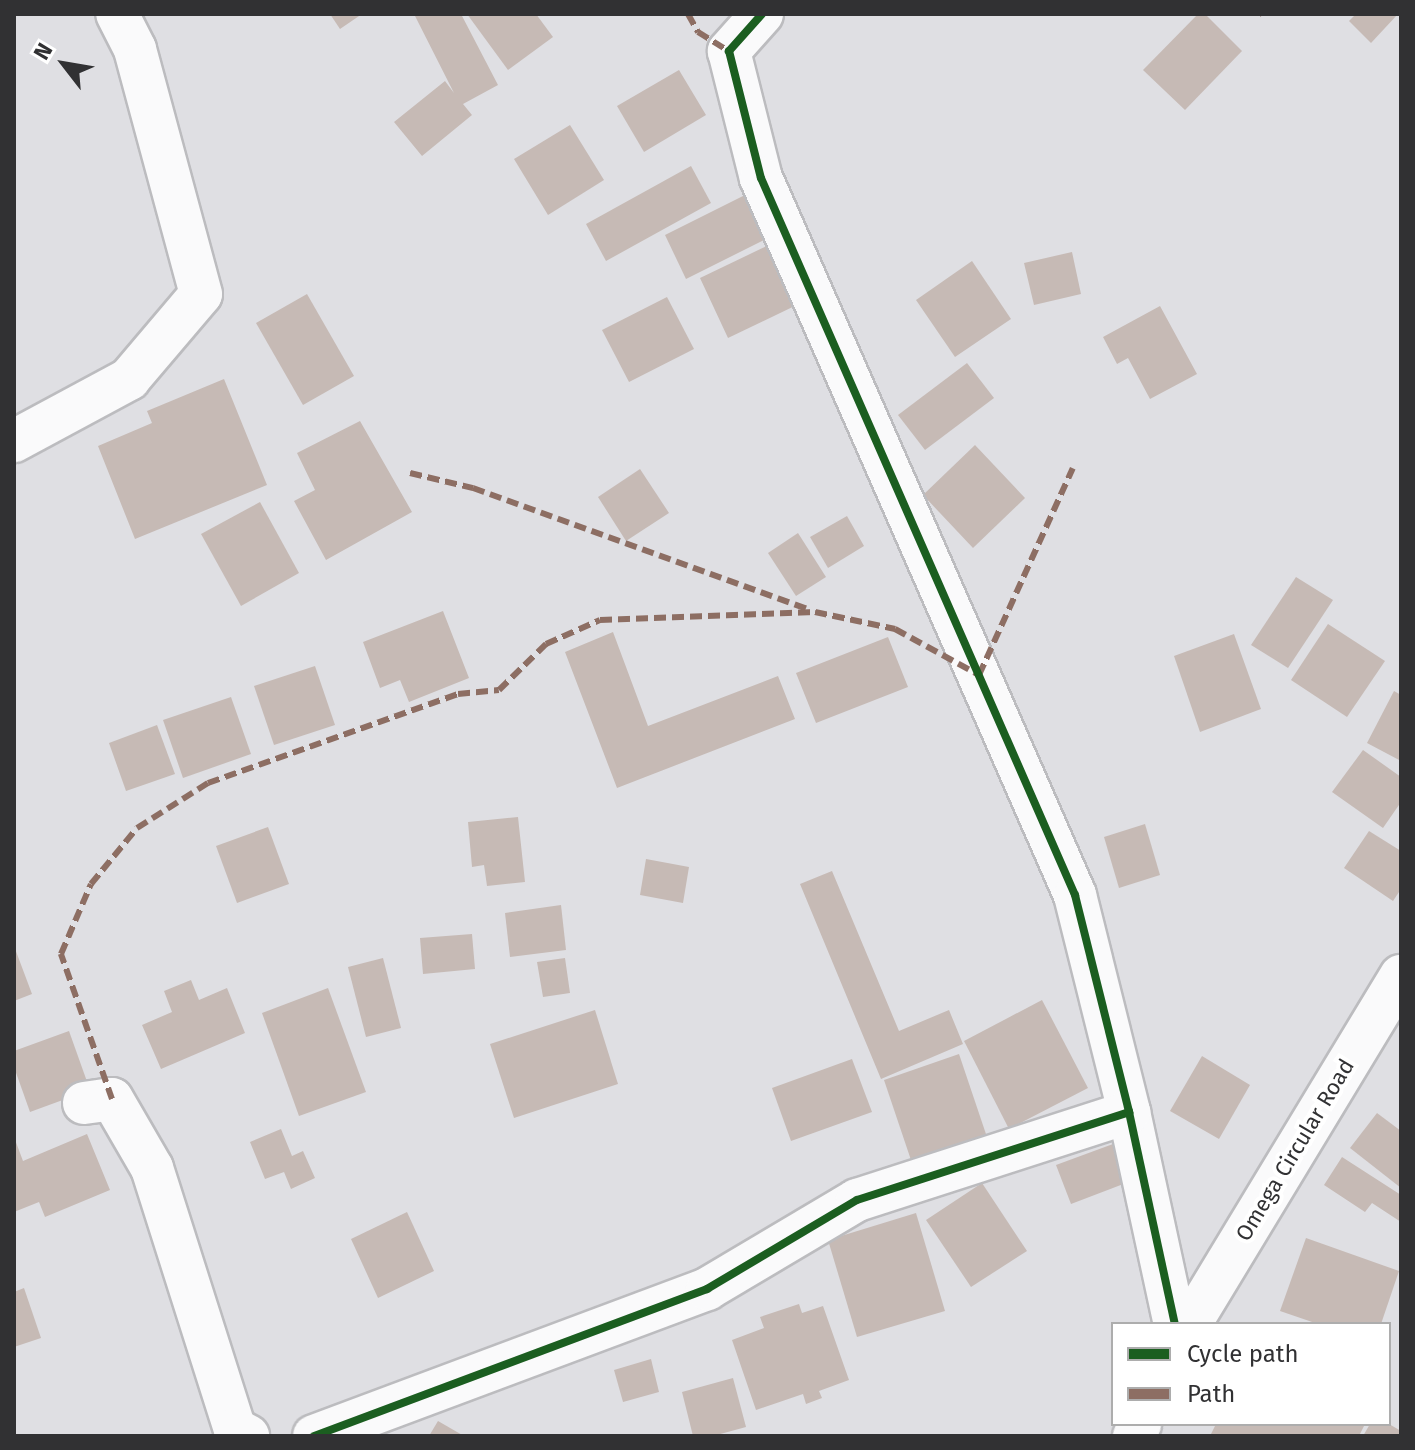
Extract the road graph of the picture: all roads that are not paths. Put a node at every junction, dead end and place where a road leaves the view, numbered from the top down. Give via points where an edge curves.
1 (117, 14) edge
2 (762, 14) edge
3 (14, 441) edge
4 (1401, 976) edge
5 (84, 1103) dead end
6 (1129, 1112) junction
7 (1175, 1322) edge
8 (1191, 1322) edge
9 (236, 1434) edge
10 (314, 1436) edge

1 - 3 street via 135,49 201,294 129,379
2 - 6 street via 729,51 761,178 1075,895
4 - 8 street, Omega Circular Road
5 - 9 street via 112,1099 152,1168
6 - 7 street
6 - 10 street via 857,1200 707,1289

